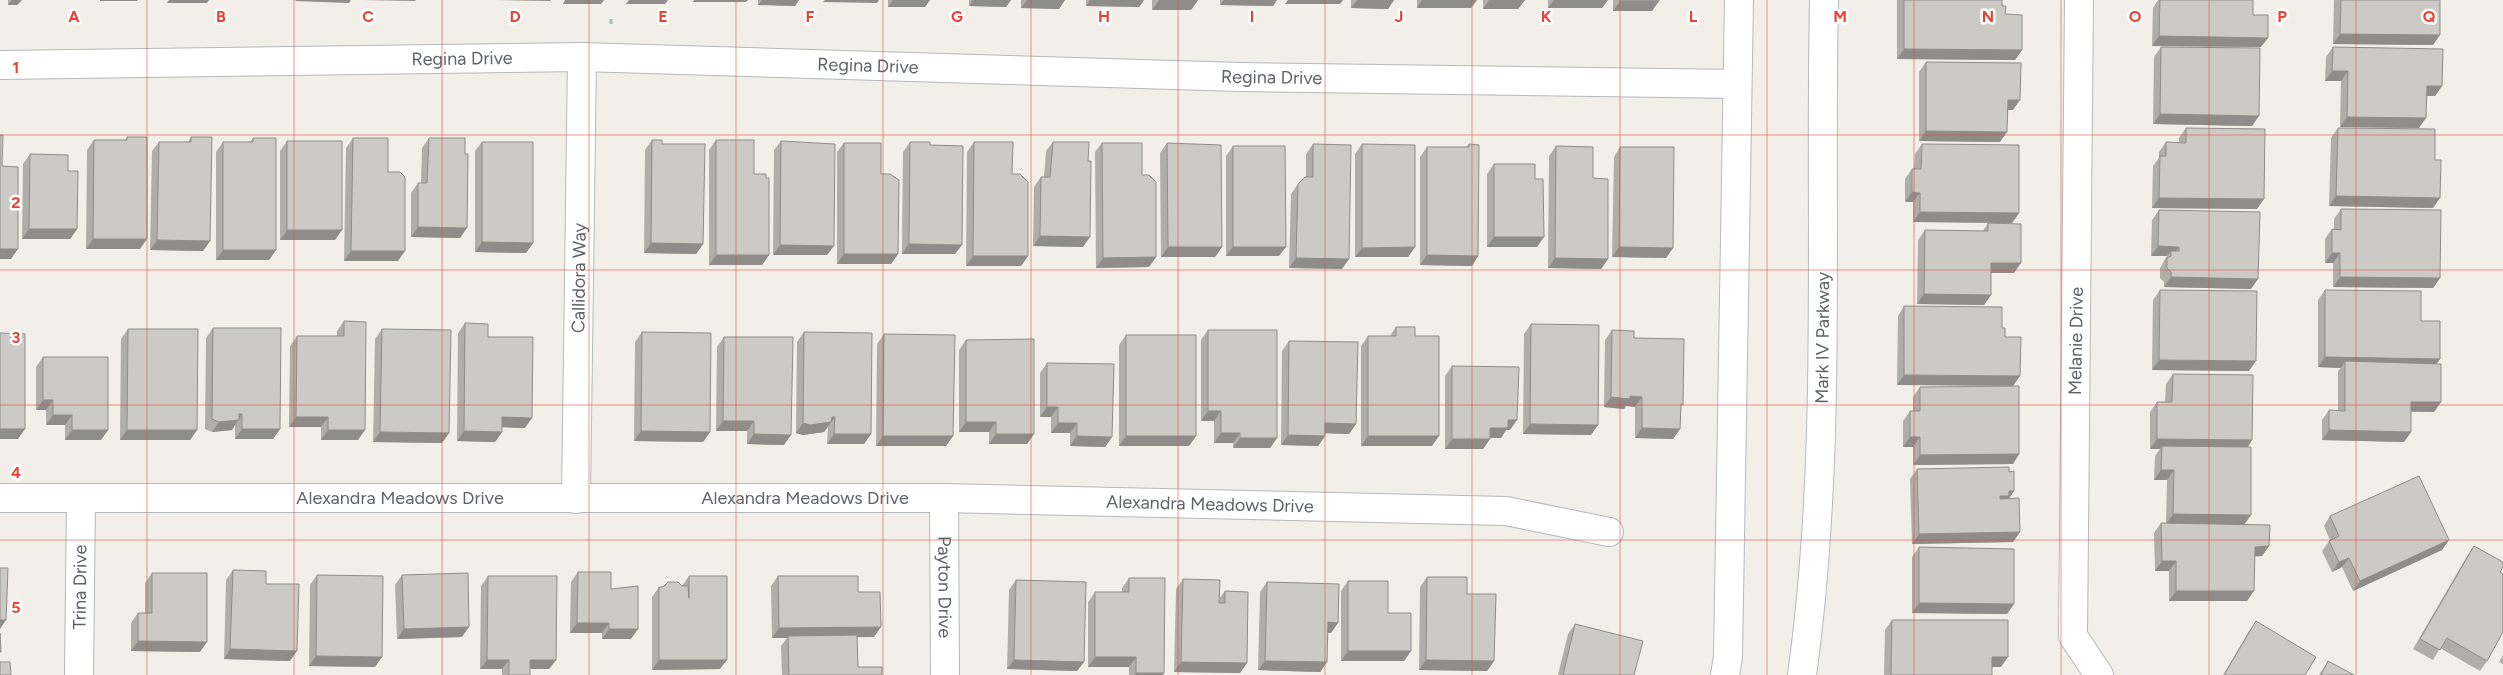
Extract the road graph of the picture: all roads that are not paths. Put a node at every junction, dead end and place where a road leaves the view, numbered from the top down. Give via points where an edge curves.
1 (1739, 0) edge
2 (1824, 0) edge
3 (2079, 0) edge
4 (582, 57) junction
5 (0, 65) edge
6 (1736, 84) junction
7 (0, 498) edge
8 (944, 498) junction
9 (81, 499) junction
10 (576, 499) junction
11 (1609, 532) dead end
12 (79, 675) edge
13 (945, 675) edge
14 (1725, 675) edge
15 (1802, 675) edge
16 (2099, 675) edge

1 - 6 street
2 - 15 street, Mark IV Parkway via 1821,132 1823,374 1812,603
3 - 16 street, Melanie Drive via 2073,636
4 - 5 street, Regina Drive
4 - 6 street, Regina Drive via 1240,77
4 - 10 street, Callidora Way
6 - 14 street
7 - 9 street, Alexandra Meadows Drive
8 - 10 street, Alexandra Meadows Drive
8 - 11 street, Alexandra Meadows Drive via 1506,511
8 - 13 street, Payton Drive
9 - 10 street, Alexandra Meadows Drive
9 - 12 street, Trina Drive

